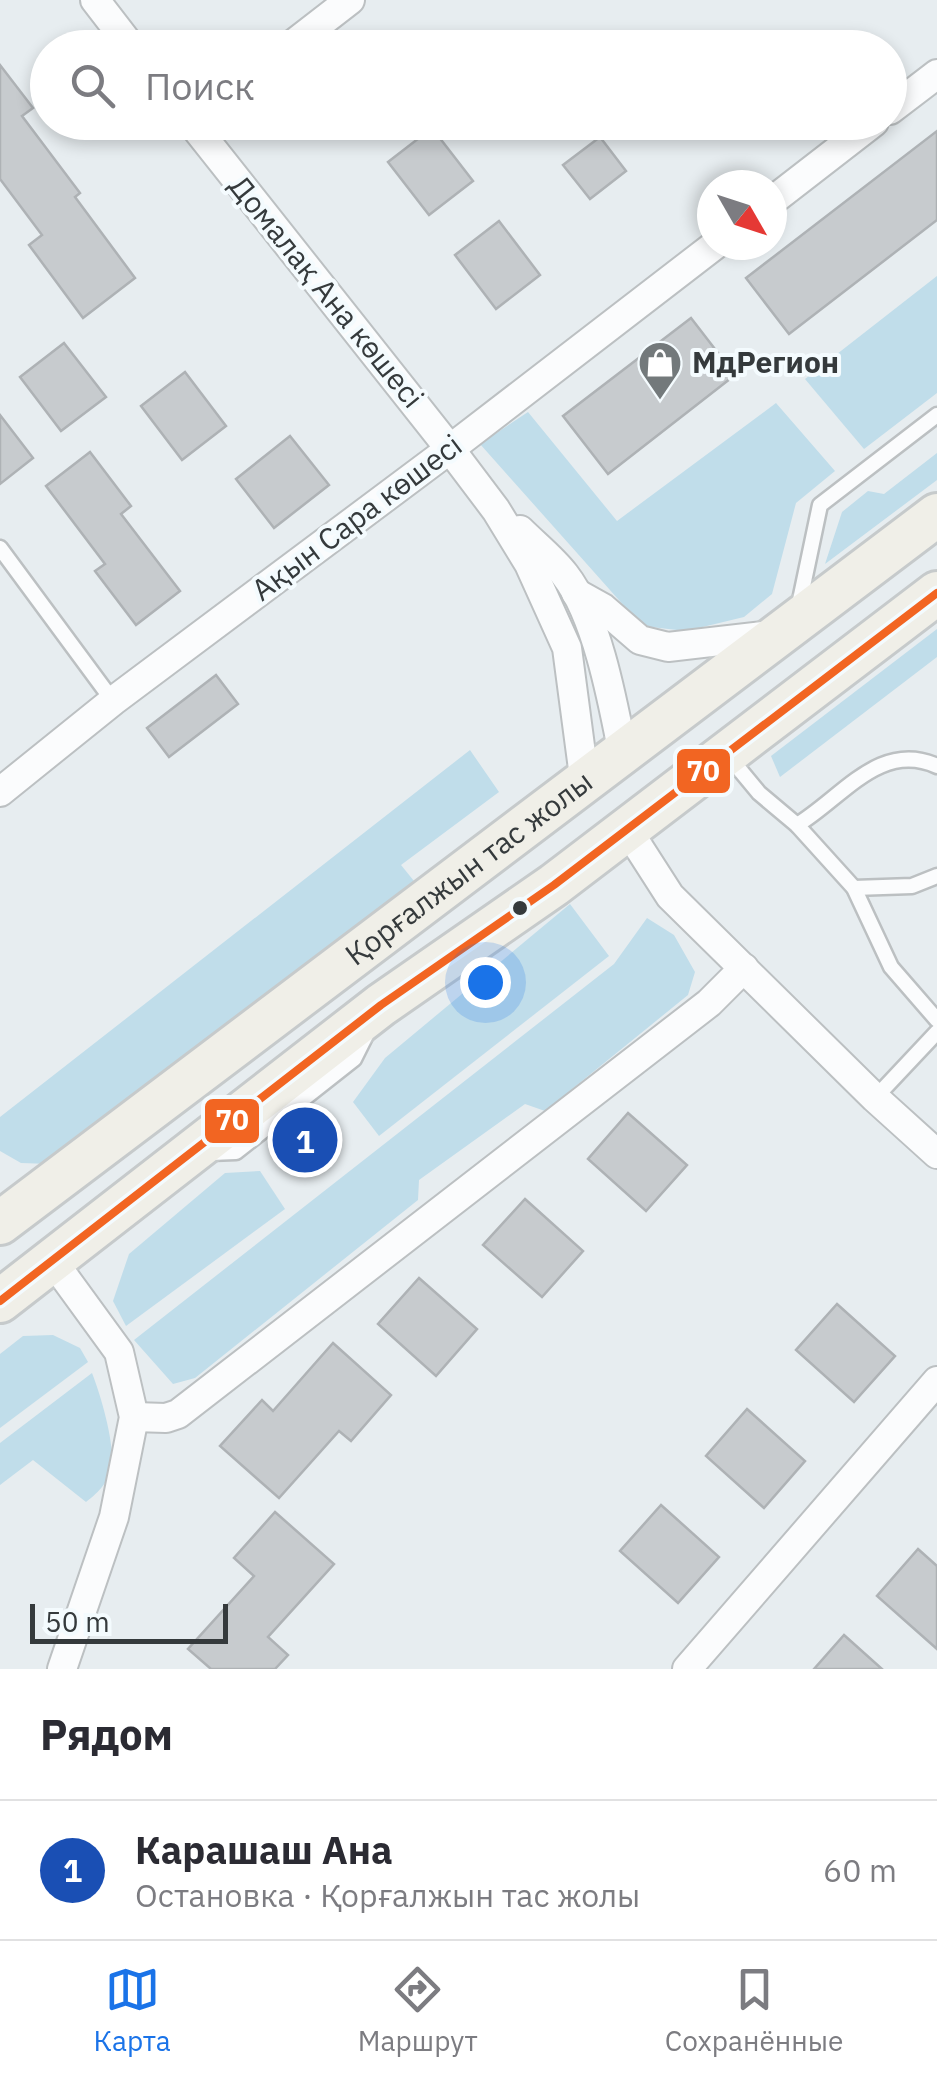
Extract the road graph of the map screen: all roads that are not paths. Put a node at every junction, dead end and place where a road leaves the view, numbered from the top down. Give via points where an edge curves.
1 (95, 0) edge
2 (350, 0) edge
3 (118, 30) edge
4 (311, 30) edge
5 (937, 74) edge
6 (907, 97) edge
7 (205, 140) edge
8 (851, 140) edge
9 (787, 189) edge
10 (697, 259) edge
11 (937, 415) edge
12 (450, 449) junction
13 (496, 510) junction
14 (937, 515) edge
15 (0, 548) edge
16 (576, 593) junction
17 (937, 593) edge
18 (786, 628) junction
19 (113, 701) junction
20 (726, 753) junction
21 (623, 754) junction
22 (937, 766) edge
23 (585, 784) junction
24 (0, 792) edge
25 (797, 825) junction
26 (627, 830) junction
27 (937, 876) edge
28 (854, 888) junction
29 (744, 968) junction
30 (937, 1020) edge
31 (937, 1032) edge
32 (874, 1098) junction
33 (937, 1154) edge
34 (5, 1209) edge
35 (52, 1260) junction
36 (0, 1301) edge
37 (937, 1381) edge
38 (134, 1417) junction
39 (62, 1669) edge
40 (687, 1669) edge

1 - 3 street
2 - 4 street
5 - 6 street
7 - 12 street, Домалақ Ана көшесі
8 - 9 street
10 - 12 street, Ақын Сара көшесі
11 - 18 lane via 820,506
12 - 13 street, Домалақ Ана көшесі
12 - 19 street, Ақын Сара көшесі
13 - 16 street, Домалақ Ана көшесі
13 - 23 street, Домалақ Ана көшесі via 546,596 567,648
14 - 18 main road, Қорғалжын тас жолы
15 - 19 lane
16 - 18 street via 640,640 668,647
16 - 21 street, Домалақ Ана көшесі
17 - 20 main road, Қорғалжын тас жолы
18 - 21 main road, Қорғалжын тас жолы
19 - 24 street, Ақын Сара көшесі
20 - 25 lane via 759,794
20 - 26 main road, Қорғалжын тас жолы
21 - 23 main road, Қорғалжын тас жолы
21 - 26 main road
22 - 25 lane via 913,758 880,763
23 - 26 main road
23 - 34 main road, Қорғалжын тас жолы
25 - 28 lane
26 - 29 street via 670,896
26 - 35 main road, Қорғалжын тас жолы via 381,1005
27 - 28 lane via 912,886
28 - 30 lane via 891,967
29 - 32 street
29 - 38 street via 708,1003 178,1414
31 - 32 lane
32 - 33 street
35 - 36 main road, Қорғалжын тас жолы
35 - 38 street via 119,1352
37 - 40 street
38 - 39 street via 114,1516

